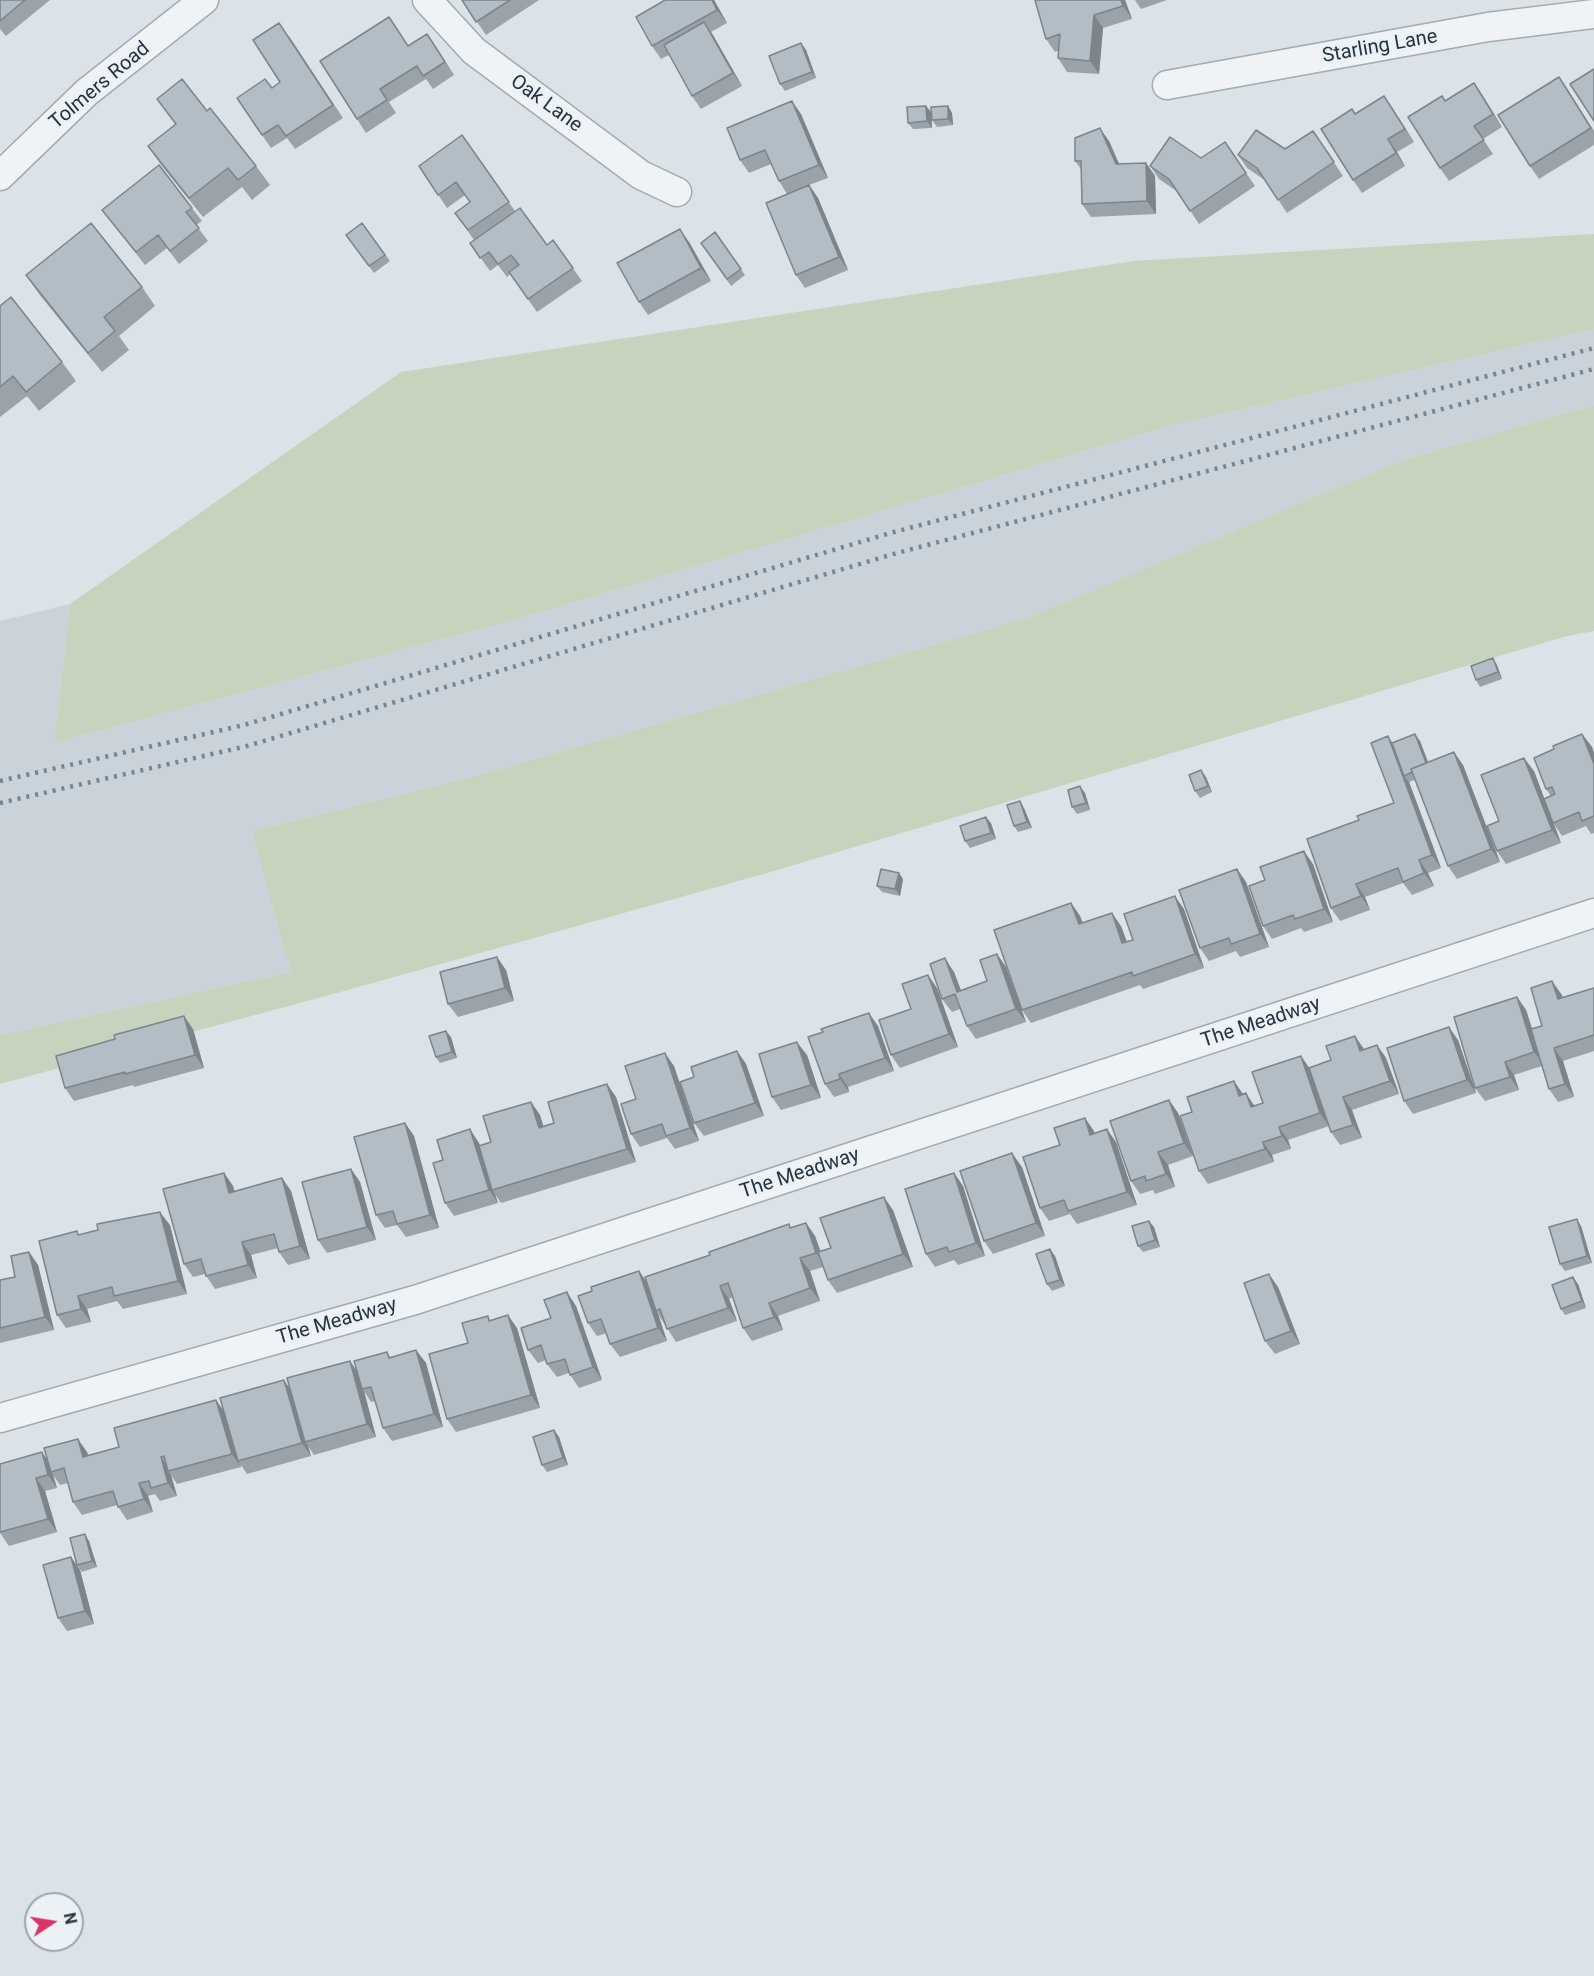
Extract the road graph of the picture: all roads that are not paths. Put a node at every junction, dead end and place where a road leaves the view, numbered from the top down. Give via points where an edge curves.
1 (204, 0) edge
2 (427, 0) edge
3 (1594, 14) edge
4 (1167, 85) dead end
5 (0, 176) edge
6 (677, 192) dead end
7 (1594, 913) edge
8 (0, 1418) edge

1 - 5 street, Tolmers Road via 87,92
2 - 6 street, Oak Lane via 474,51 641,175
3 - 4 street, Starling Lane via 1488,27
7 - 8 street, The Meadway via 415,1300

